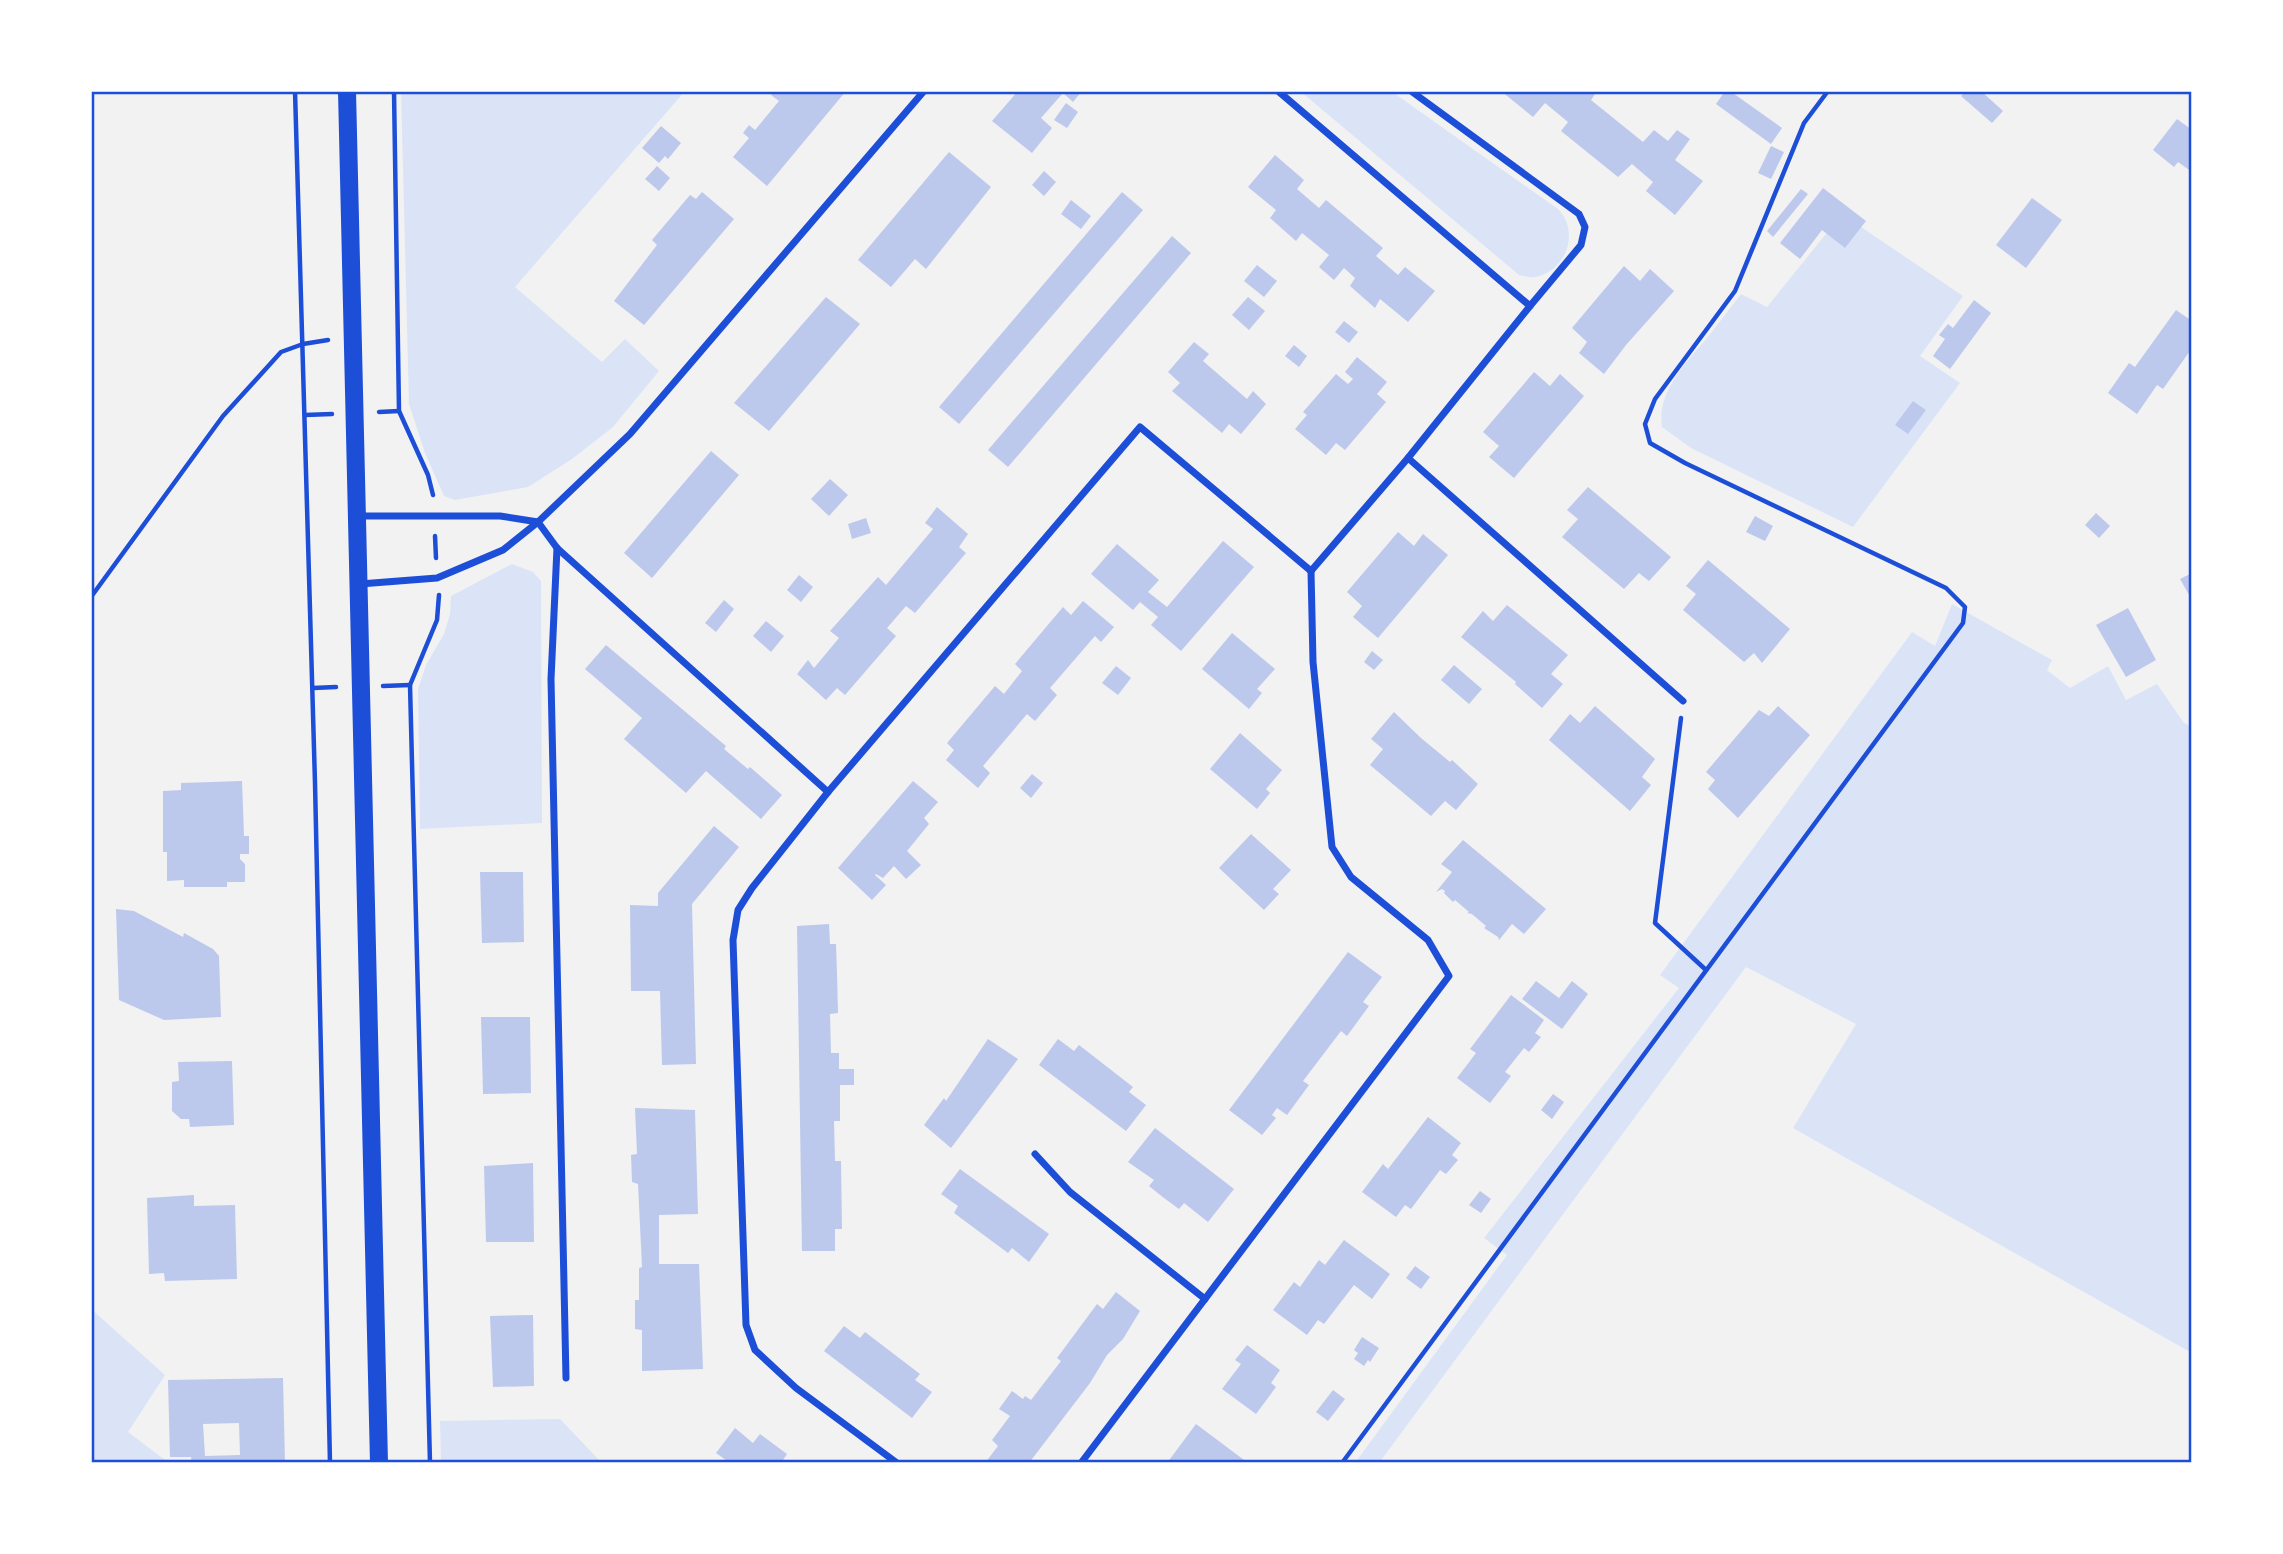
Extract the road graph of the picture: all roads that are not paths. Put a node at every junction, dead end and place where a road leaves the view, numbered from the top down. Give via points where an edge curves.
1 (347, 91) edge
2 (924, 91) edge
3 (1278, 91) edge
4 (1411, 91) edge
5 (1530, 306) junction
6 (1408, 458) junction
7 (357, 516) junction
8 (538, 522) junction
9 (557, 548) junction
10 (1311, 571) junction
11 (358, 584) junction
12 (1683, 701) road end
13 (828, 792) junction
14 (1035, 1154) dead end
15 (1205, 1299) junction
16 (566, 1378) dead end
17 (379, 1463) edge
18 (897, 1463) edge
19 (1081, 1463) edge

1 - 7 main road
2 - 8 street via 631,434
3 - 5 street
4 - 5 street via 1579,214 1585,227 1581,245
5 - 6 street
6 - 10 street
6 - 12 street
7 - 8 street via 500,516
7 - 11 main road
8 - 9 street
8 - 11 street via 503,550 437,578
9 - 13 street
9 - 16 street via 551,679
10 - 13 street via 1140,427
10 - 15 street via 1313,662 1332,847 1351,877 1428,940 1449,976
11 - 17 main road
13 - 18 street via 752,888 738,910 733,940 746,1325 755,1350 796,1388
14 - 15 street via 1070,1192
15 - 19 street

